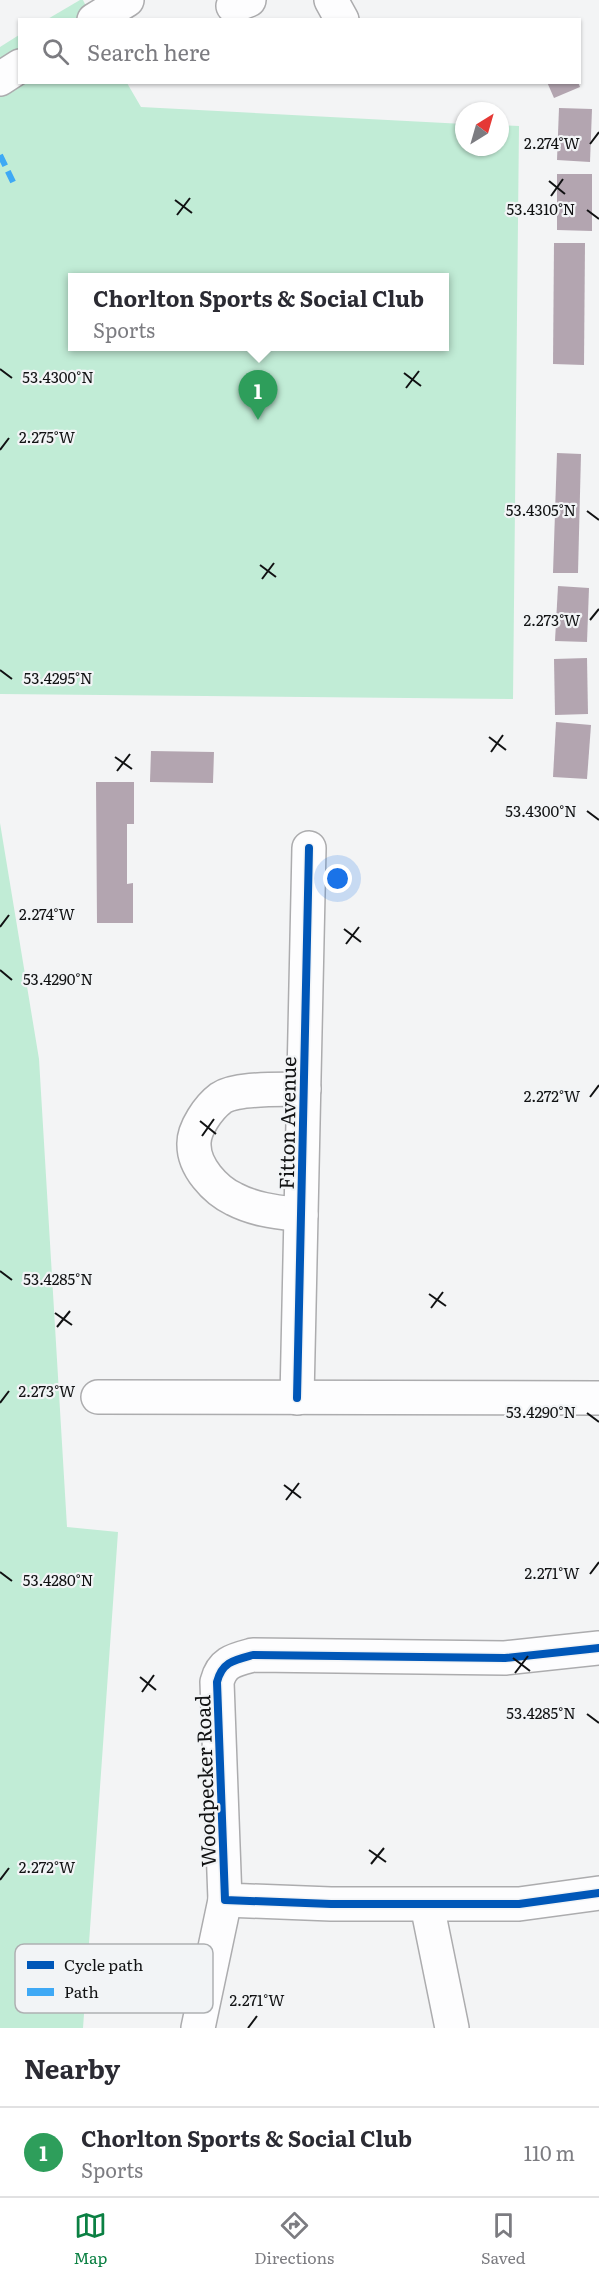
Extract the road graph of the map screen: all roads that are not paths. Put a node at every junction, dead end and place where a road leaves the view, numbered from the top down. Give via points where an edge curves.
1 (127, 0) edge
2 (332, 0) edge
3 (97, 18) edge
4 (341, 18) edge
5 (18, 67) edge
6 (0, 79) edge
7 (309, 849) dead end
8 (304, 1089) junction
9 (301, 1215) junction
10 (98, 1397) dead end
11 (297, 1398) junction
12 (599, 1398) edge
13 (599, 1648) edge
14 (599, 1893) edge
15 (225, 1900) junction
16 (427, 1905) junction
17 (213, 1957) edge
18 (201, 2013) edge
19 (198, 2028) edge
20 (452, 2028) edge

1 - 3 street
2 - 4 street
5 - 6 street
7 - 8 street, Fitton Avenue
8 - 9 street, Fitton Avenue
8 - 9 street via 222,1097 203,1118 194,1145 210,1182 232,1198 262,1210
9 - 11 street, Fitton Avenue
10 - 11 street
11 - 12 street
13 - 15 street, Woodpecker Road via 505,1658 253,1655 231,1660 220,1670 217,1682
14 - 16 street via 519,1904
15 - 16 street
15 - 17 street, Woodpecker Road
16 - 20 street
18 - 19 street, Woodpecker Road

